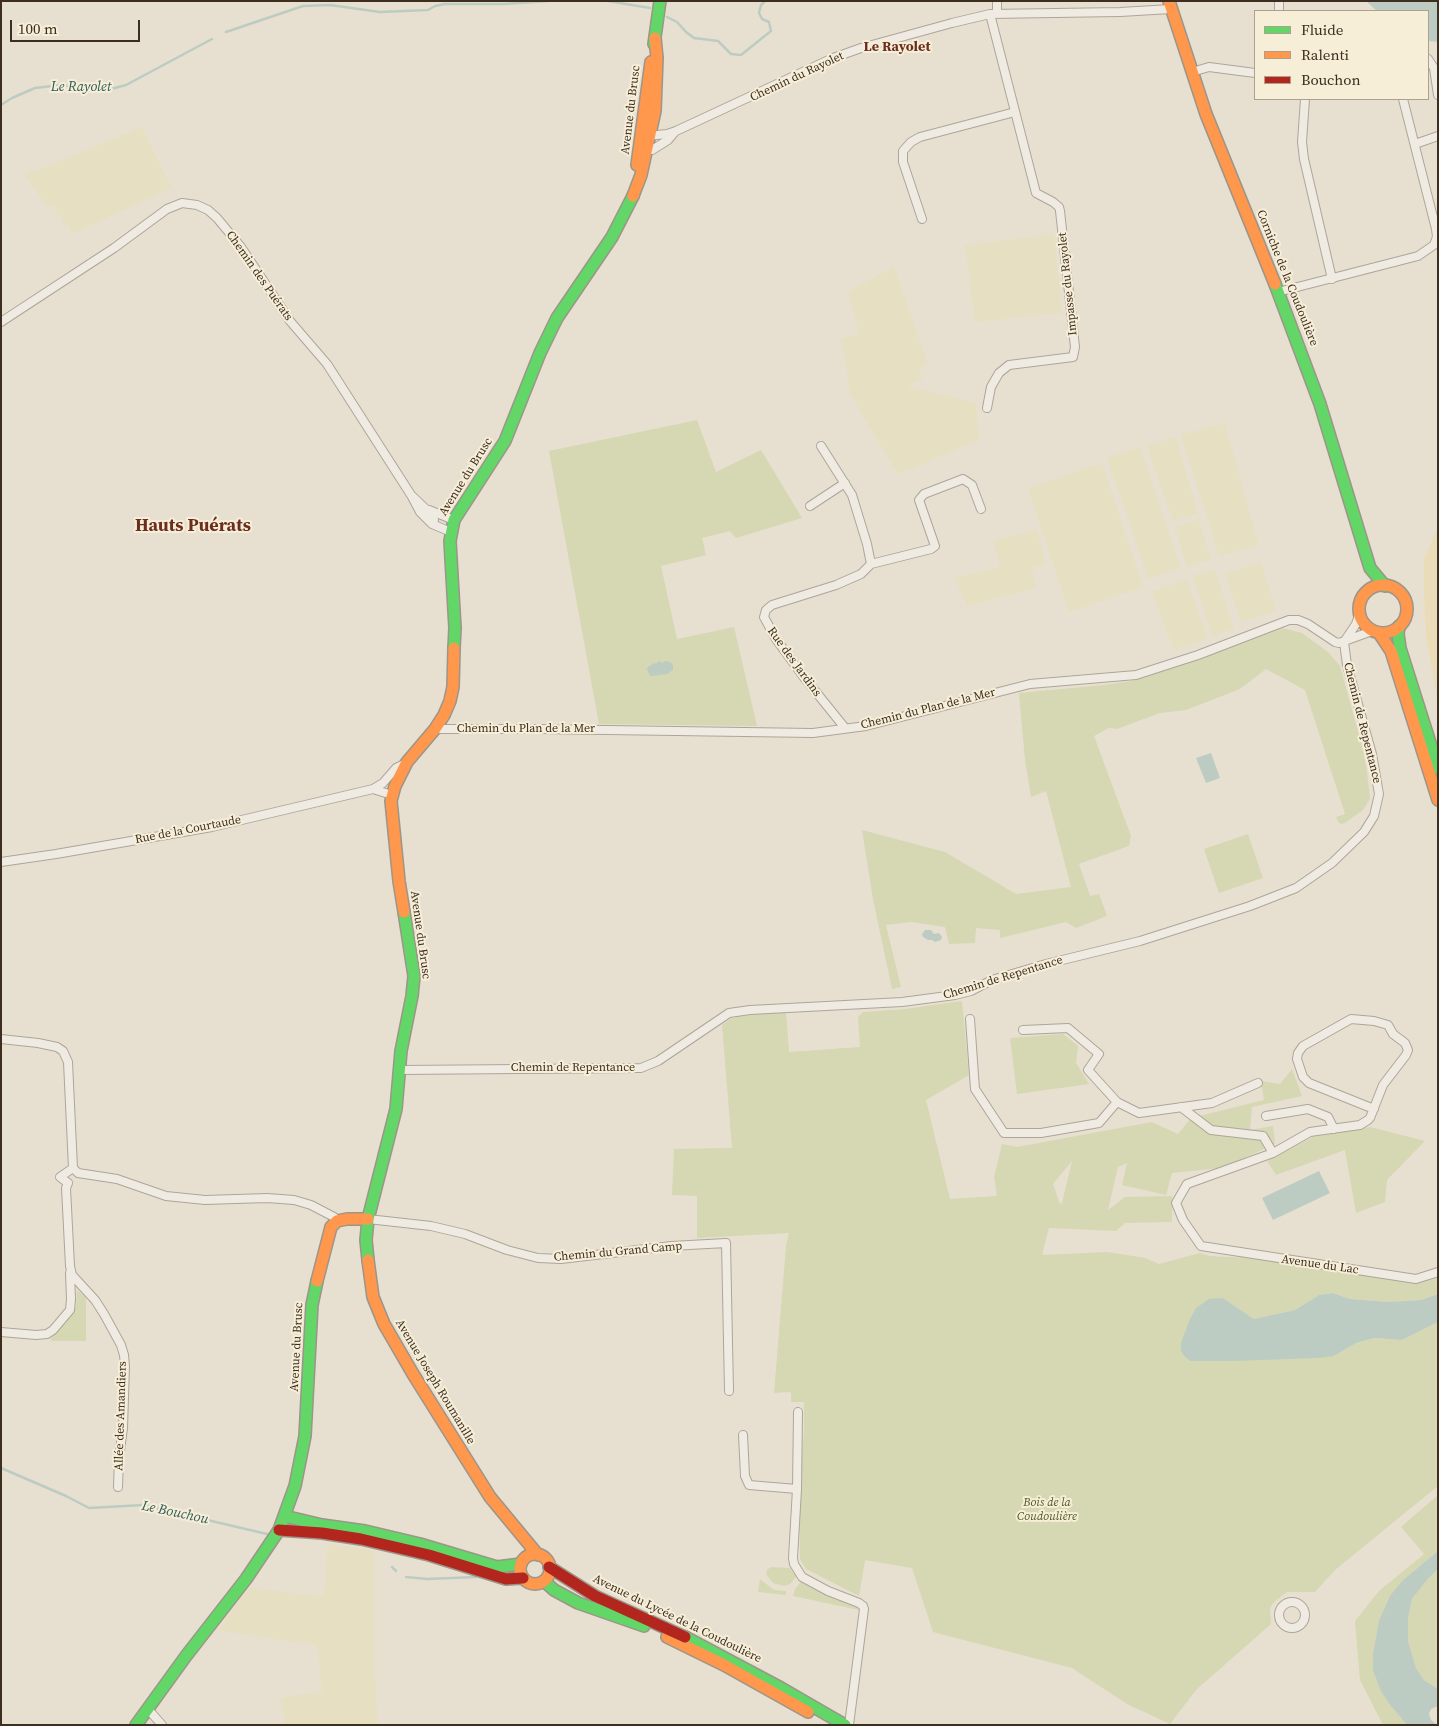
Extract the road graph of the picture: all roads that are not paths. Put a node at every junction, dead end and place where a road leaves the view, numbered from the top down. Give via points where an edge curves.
1 (660, 1) edge
2 (998, 1) edge
3 (1170, 5) edge
4 (993, 14) junction
5 (655, 38) junction
6 (1429, 60) edge
7 (1192, 72) junction
8 (1254, 73) edge
9 (1438, 95) edge
10 (1305, 100) edge
11 (1403, 100) edge
12 (1015, 112) junction
13 (676, 131) junction
14 (1438, 136) edge
15 (646, 142) junction
16 (1415, 144) junction
17 (922, 219) dead end
18 (1332, 279) junction
19 (1278, 292) junction
20 (1, 322) edge
21 (987, 408) dead end
22 (821, 446) dead end
23 (845, 483) junction
24 (411, 495) junction
25 (810, 506) dead end
26 (980, 509) dead end
27 (428, 510) junction
28 (454, 520) junction
29 (432, 524) junction
30 (451, 532) junction
31 (871, 564) junction
32 (1370, 568) junction
33 (1385, 586) junction
34 (1367, 591) junction
35 (1360, 615) junction
36 (1399, 626) junction
37 (1375, 632) junction
38 (1344, 642) junction
39 (845, 728) junction
40 (435, 729) junction
41 (407, 762) junction
42 (1438, 768) edge
43 (383, 783) junction
44 (374, 790) junction
45 (392, 795) junction
46 (1438, 800) edge
47 (1, 862) edge
48 (970, 1019) dead end
49 (1023, 1030) dead end
50 (1, 1038) edge
51 (399, 1070) junction
52 (1258, 1083) dead end
53 (1117, 1102) junction
54 (1181, 1107) junction
55 (1374, 1109) junction
56 (1266, 1116) dead end
57 (1334, 1129) junction
58 (1272, 1153) junction
59 (75, 1170) junction
60 (68, 1183) junction
61 (368, 1219) junction
62 (337, 1221) junction
63 (70, 1266) junction
64 (1438, 1272) edge
65 (1, 1332) edge
66 (729, 1391) dead end
67 (798, 1412) dead end
68 (743, 1434) dead end
69 (118, 1487) dead end
70 (797, 1489) junction
71 (284, 1516) junction
72 (279, 1530) junction
73 (526, 1541) junction
74 (538, 1555) junction
75 (523, 1561) junction
76 (550, 1567) junction
77 (523, 1578) junction
78 (544, 1581) junction
79 (147, 1708) junction
80 (136, 1725) edge
81 (162, 1725) edge
82 (830, 1725) edge
83 (844, 1725) edge
84 (849, 1725) edge

1 - 5 street, Avenue du Brusc
2 - 4 street, Impasse du Rayolet
3 - 4 street, Chemin du Rayolet via 1120,12
3 - 7 street, Corniche de la Coudoulière
4 - 12 street, Impasse du Rayolet
4 - 13 street, Chemin du Rayolet via 884,40 852,51
5 - 15 street, Avenue du Brusc via 647,90
5 - 15 street, Avenue du Brusc via 657,95
6 - 9 street via 1434,68
7 - 8 street via 1209,67
7 - 19 street, Corniche de la Coudoulière
10 - 18 street via 1304,159
11 - 16 street
12 - 17 street via 920,138 903,151 903,162
12 - 21 street, Impasse du Rayolet via 1036,193 1059,206 1075,348 1073,357 1008,365 999,373 992,387
13 - 15 street, Chemin du Rayolet
13 - 15 street via 652,150
14 - 16 street
15 - 28 street, Avenue du Brusc via 641,175 629,205 612,237 552,328 505,441
16 - 18 street via 1436,229 1434,245 1418,256
18 - 19 street
19 - 32 street, Corniche de la Coudoulière via 1326,420
20 - 24 street, Chemin des Puérats via 167,209 182,203 197,205 217,218 241,247 290,321 327,364
22 - 23 street
23 - 25 street
23 - 31 street via 852,495
24 - 27 street, Chemin des Puérats
24 - 29 street, Chemin des Puérats via 420,512
26 - 31 street via 972,486 963,479 924,494 919,500 934,546 931,550
27 - 28 street, Chemin des Puérats
27 - 29 street via 434,520
28 - 30 street, Avenue du Brusc
29 - 30 street, Chemin des Puérats
30 - 40 street, Avenue du Brusc via 455,674 450,702
31 - 39 street, Rue des Jardins via 861,574 836,585 772,605 764,617 803,676
32 - 33 street
32 - 34 street
33 - 34 street
33 - 36 street via 1400,593 1406,605 1406,613
34 - 35 street via 1360,602
35 - 37 street via 1362,622
35 - 38 street
36 - 37 street via 1390,632
36 - 42 street via 1400,648
37 - 38 street
37 - 46 street via 1391,651
38 - 39 street, Chemin du Plan de la Mer via 1335,642 1298,620 1289,620 1136,676 1030,684 866,726
38 - 51 street, Chemin de Repentance via 1347,665 1376,769 1379,797 1374,816 1364,832 1332,863 1296,888 1140,941 1001,977 955,995 902,1002 750,1010 729,1014 658,1061 641,1068
39 - 40 street, Chemin du Plan de la Mer via 813,733
40 - 41 street, Avenue du Brusc
41 - 43 street, Rue de la Courtaude via 396,768
41 - 45 street, Avenue du Brusc
43 - 44 street, Rue de la Courtaude
43 - 45 street via 388,784
44 - 45 street, Rue de la Courtaude
44 - 47 street, Rue de la Courtaude via 212,827
45 - 51 street, Avenue du Brusc via 399,881 414,976
48 - 53 street via 975,1089 1004,1133 1041,1133 1099,1124
49 - 53 street via 1068,1028 1099,1054 1088,1070
50 - 59 street via 38,1042 63,1051 68,1062
51 - 61 street, Avenue du Brusc via 396,1109
52 - 54 street via 1212,1103
53 - 54 street via 1139,1113
54 - 58 street via 1211,1130 1262,1136
55 - 55 street via 1306,1081 1297,1059 1300,1050 1351,1019 1388,1025 1408,1050 1383,1085
55 - 57 street via 1364,1123
56 - 57 street via 1308,1109 1328,1117
57 - 58 street via 1310,1132
58 - 64 street, Avenue du Lac via 1187,1184 1176,1203 1201,1246 1416,1279
59 - 60 street
59 - 60 street via 60,1177
59 - 62 street via 117,1179 166,1196 205,1200 294,1200 311,1205
60 - 63 street, Allée des Amandiers
61 - 62 street
61 - 66 street, Chemin du Grand Camp via 431,1226 538,1258 561,1259 726,1243
61 - 73 street, Avenue Joseph Roumanille via 369,1277 373,1298 384,1324 490,1498
62 - 71 street, Avenue du Brusc via 331,1226 312,1305 305,1436 296,1486
63 - 65 street via 70,1310 53,1330 36,1335
63 - 69 street, Allée des Amandiers via 72,1275 104,1314 124,1355
67 - 70 street
68 - 70 street via 746,1483
70 - 84 street via 793,1558 796,1568 802,1577 859,1603 864,1609
71 - 72 street, Avenue du Brusc
71 - 75 street via 420,1544 497,1567
72 - 77 street via 361,1539 429,1555 506,1579
72 - 79 street, Avenue du Brusc via 246,1579
73 - 74 street, Avenue Joseph Roumanille
73 - 75 street
74 - 75 street
74 - 76 street via 546,1559
75 - 77 street
76 - 78 street
76 - 83 street, Avenue du Lycée de la Coudoulière via 595,1596 702,1645
77 - 78 street via 532,1584
78 - 82 street, Avenue du Lycée de la Coudoulière via 578,1603 646,1626 724,1665
79 - 80 street, Avenue du Brusc
79 - 81 street

